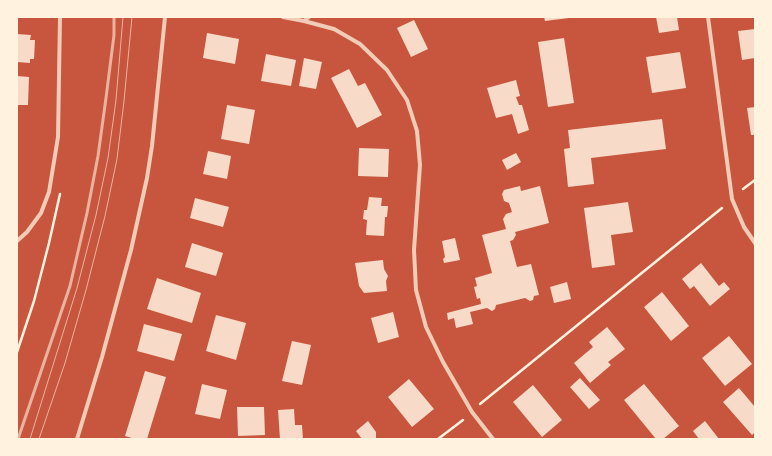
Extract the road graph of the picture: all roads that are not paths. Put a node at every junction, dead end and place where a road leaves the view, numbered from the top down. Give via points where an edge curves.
1 (60, 17) edge
2 (165, 17) edge
3 (284, 17) edge
4 (309, 17) edge
5 (708, 17) edge
6 (304, 21) junction
7 (17, 241) edge
8 (755, 243) edge
9 (77, 439) edge
10 (493, 439) edge

1 - 7 street via 58,137 49,192 27,232
2 - 9 street via 147,178 131,250
3 - 6 street
4 - 6 street
5 - 8 street via 732,199 744,227
6 - 10 street via 334,29 360,44 387,70 407,100 417,131 420,165 414,250 416,290 426,327 443,362 472,412

